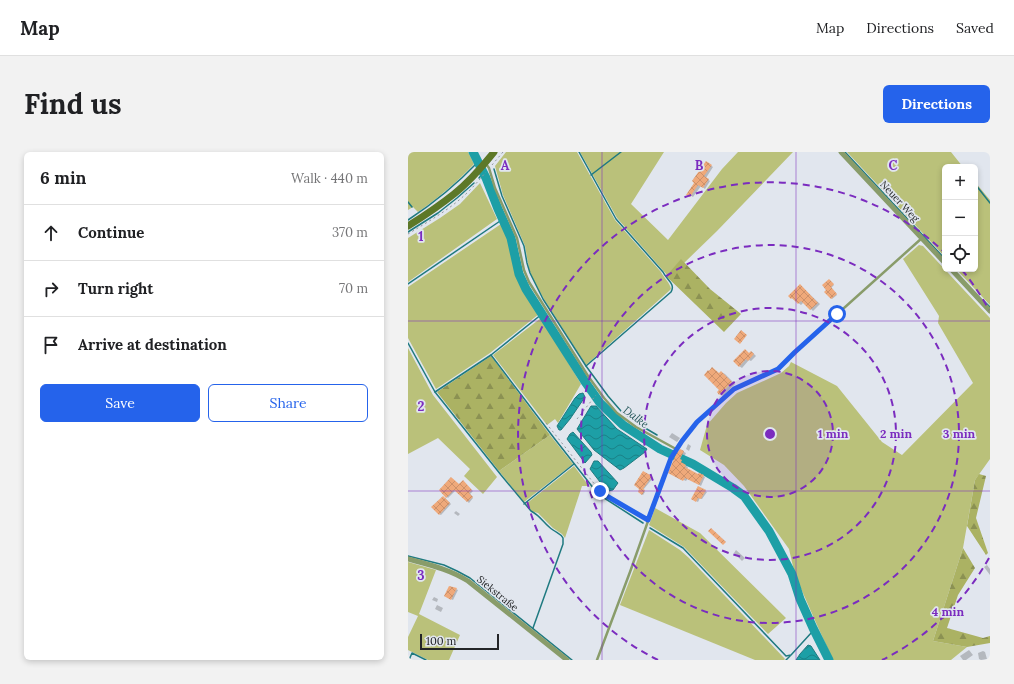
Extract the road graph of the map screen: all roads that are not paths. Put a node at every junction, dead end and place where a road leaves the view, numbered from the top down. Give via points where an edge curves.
1 (494, 152) edge
2 (841, 152) edge
3 (486, 167) junction
4 (408, 226) edge
5 (922, 238) junction
6 (942, 260) edge
7 (954, 272) edge
8 (990, 311) edge
9 (675, 451) junction
10 (408, 559) edge
11 (567, 660) edge
12 (597, 660) edge

1 - 3 main road
2 - 5 street, Neuer Weg
3 - 4 main road via 477,177
3 - 9 lane via 517,238 528,282 588,376 617,413
5 - 6 street, Neuer Weg
5 - 9 lane via 778,369 734,389 697,422
7 - 8 street
9 - 12 lane
10 - 11 street, Siekstraße via 443,569 468,581

